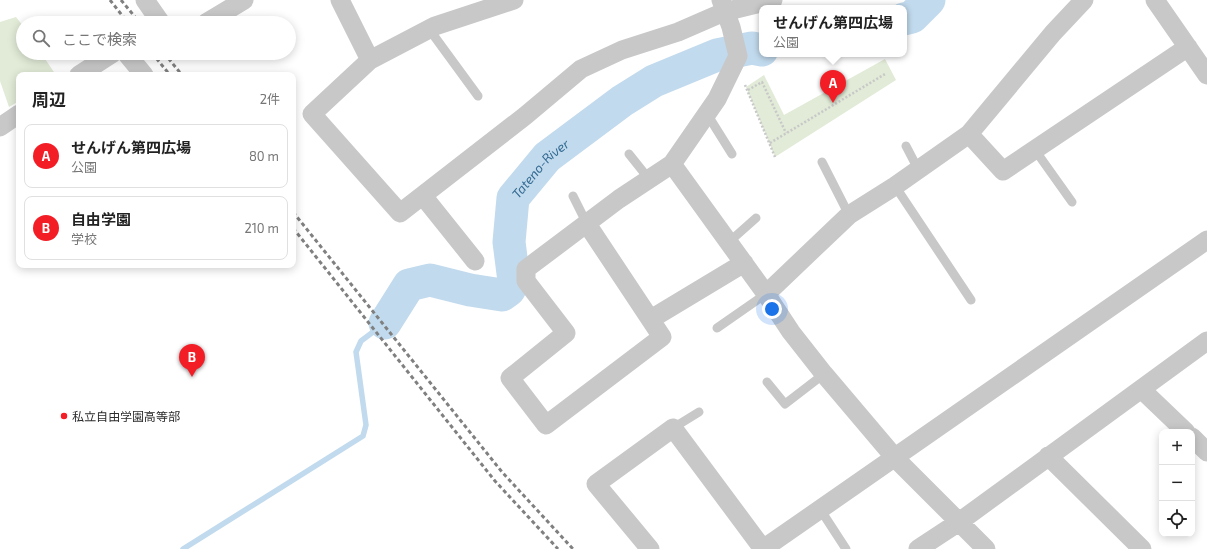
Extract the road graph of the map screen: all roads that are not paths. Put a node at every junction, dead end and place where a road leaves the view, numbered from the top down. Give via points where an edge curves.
1 (145, 0) edge
2 (244, 0) edge
3 (340, 0) edge
4 (514, 0) edge
5 (774, 0) edge
6 (1084, 0) edge
7 (1158, 1) edge
8 (725, 13) edge
9 (156, 16) edge
10 (218, 16) edge
11 (429, 29) junction
12 (1188, 47) junction
13 (102, 60) edge
14 (132, 60) edge
15 (370, 60) junction
16 (84, 72) edge
17 (142, 72) edge
18 (1207, 75) edge
19 (478, 96) dead end
20 (707, 114) junction
21 (16, 116) edge
22 (0, 127) edge
23 (969, 134) junction
24 (906, 146) dead end
25 (1036, 150) junction
26 (630, 154) dead end
27 (732, 154) dead end
28 (822, 162) dead end
29 (672, 164) junction
30 (918, 169) junction
31 (649, 179) junction
32 (895, 186) junction
33 (423, 196) junction
34 (573, 196) dead end
35 (1072, 202) dead end
36 (849, 216) junction
37 (756, 218) dead end
38 (587, 224) junction
39 (1207, 240) edge
40 (729, 242) junction
41 (475, 261) dead end
42 (744, 264) junction
43 (766, 294) junction
44 (971, 300) dead end
45 (651, 319) junction
46 (717, 328) dead end
47 (1207, 341) edge
48 (824, 374) junction
49 (767, 382) dead end
50 (1142, 389) junction
51 (699, 412) dead end
52 (673, 428) junction
53 (1183, 429) edge
54 (1195, 441) edge
55 (1207, 452) edge
56 (1048, 456) junction
57 (896, 458) junction
58 (820, 509) junction
59 (958, 522) junction
60 (650, 549) edge
61 (763, 549) edge
62 (846, 549) edge
63 (918, 549) edge
64 (986, 549) edge
65 (1142, 549) edge

1 - 9 street
2 - 10 street
3 - 15 street
4 - 11 street
5 - 8 street
6 - 23 street via 1053,33
7 - 12 street
8 - 20 street via 738,56
8 - 33 street via 622,50 581,69 526,116
11 - 15 street
11 - 19 lane
12 - 18 street
12 - 25 street
13 - 16 street
14 - 17 street
15 - 33 street via 312,114 400,213
20 - 27 lane
20 - 29 street
21 - 22 street
23 - 25 street via 1003,171
23 - 30 street
24 - 30 lane
25 - 35 lane
26 - 31 lane
28 - 36 lane
29 - 31 street
29 - 40 street
30 - 32 street
31 - 38 street
32 - 36 street
32 - 44 lane
33 - 41 street
34 - 38 lane
36 - 43 street
37 - 40 lane
38 - 45 street
38 - 45 street via 526,269 526,280 566,334 510,378 546,425 662,337
39 - 57 street
40 - 42 street
42 - 43 street
42 - 45 street
43 - 46 lane
43 - 48 street via 791,332
47 - 50 street
48 - 49 lane via 785,404
48 - 57 street
50 - 53 street
50 - 56 street
51 - 52 lane
52 - 60 street via 596,484
52 - 61 street
54 - 55 street
56 - 59 street
56 - 65 street
57 - 58 street
57 - 59 street
58 - 61 street
58 - 62 lane
59 - 63 street
59 - 64 street

